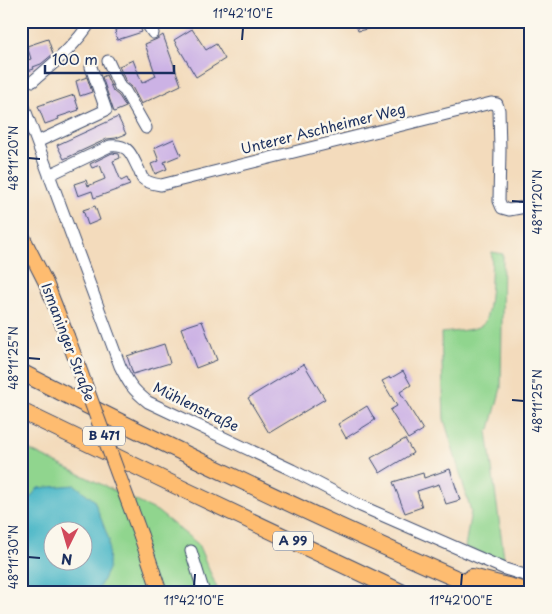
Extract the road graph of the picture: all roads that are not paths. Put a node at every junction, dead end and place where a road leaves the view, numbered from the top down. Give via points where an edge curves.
1 (91, 21) edge
2 (109, 21) edge
3 (120, 21) edge
4 (145, 21) edge
5 (153, 33) dead end
6 (33, 81) dead end
7 (21, 99) edge
8 (146, 128) dead end
9 (36, 142) junction
10 (49, 175) junction
11 (531, 206) edge
12 (21, 234) edge
13 (21, 372) edge
14 (21, 411) edge
15 (191, 551) dead end
16 (415, 561) junction
17 (531, 577) edge
18 (402, 592) edge
19 (531, 592) edge
20 (160, 593) edge
21 (204, 593) edge
22 (488, 593) edge

1 - 6 street via 62,56
2 - 3 street
4 - 5 street
7 - 9 street, Mühlenstraße
8 - 9 street via 109,63 92,70 106,110
9 - 10 street, Mühlenstraße
10 - 11 street, Unterer Aschheimer Weg via 110,146 120,145 131,154 143,178 161,185 491,103 497,104 499,110 499,200 502,208
10 - 17 street, Mühlenstraße via 120,366 138,394 148,402 361,506
12 - 20 main road, Ismaninger Straße / B 471, bridge via 46,283 67,336
13 - 16 highway, A 99 via 218,470
14 - 18 highway, A 99
15 - 21 street
16 - 19 highway
16 - 22 highway, A 99

